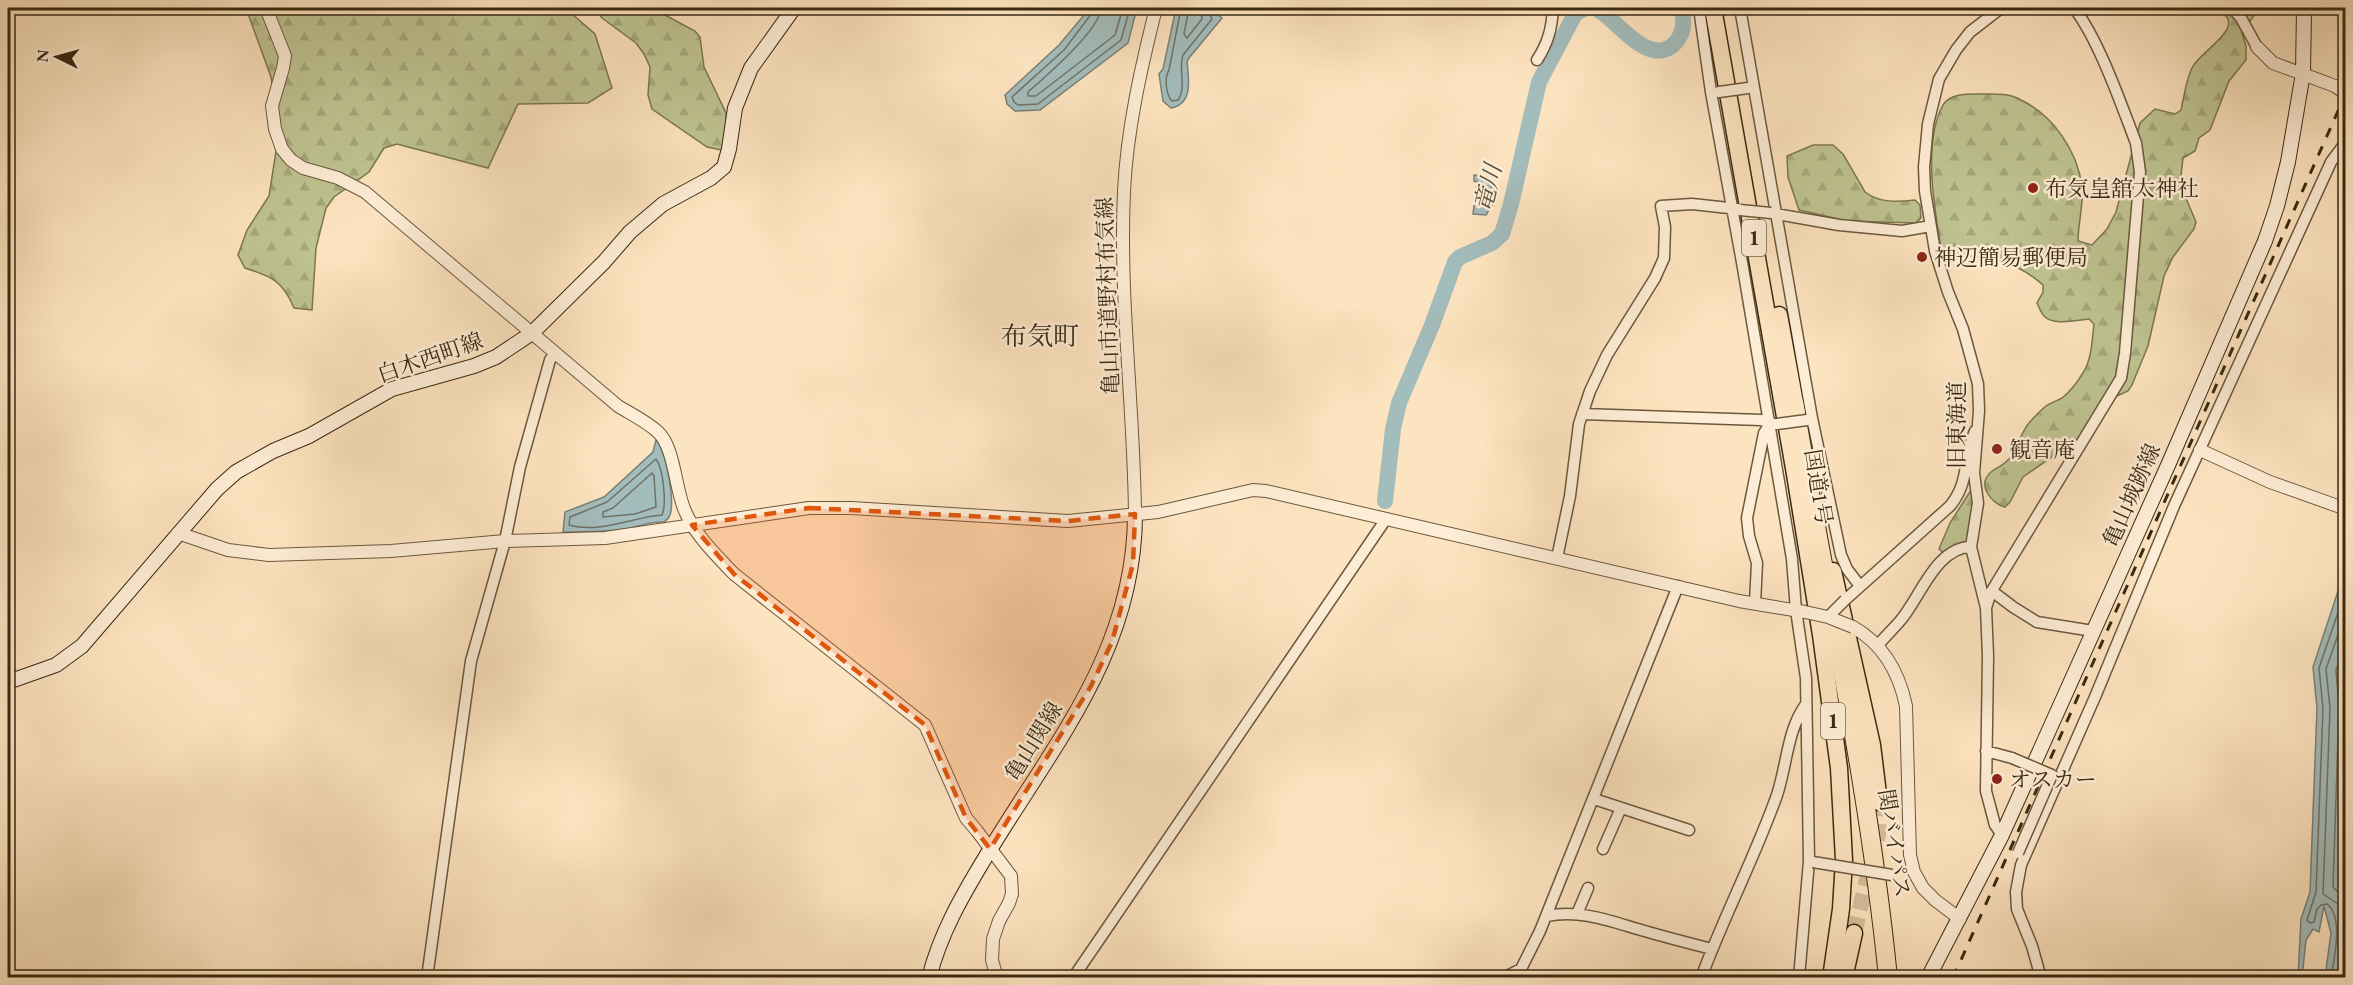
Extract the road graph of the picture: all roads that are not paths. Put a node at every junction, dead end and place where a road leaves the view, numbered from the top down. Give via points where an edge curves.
1 (266, 8) edge
2 (794, 8) edge
3 (1156, 8) edge
4 (1553, 8) edge
5 (1699, 8) edge
6 (1713, 8) edge
7 (1725, 8) edge
8 (1740, 8) edge
9 (2001, 8) edge
10 (2074, 8) edge
11 (2232, 8) edge
12 (2304, 8) edge
13 (2257, 47) joint
14 (1537, 60) dead end
15 (2303, 74) junction
16 (1752, 87) junction
17 (1715, 92) junction
18 (2346, 94) edge
19 (2346, 142) edge
20 (1736, 208) junction
21 (1774, 214) junction
22 (1931, 226) junction
23 (531, 333) junction
24 (555, 353) junction
25 (1794, 402) junction
26 (1582, 414) junction
27 (1810, 419) junction
28 (1773, 424) junction
29 (1977, 425) junction
30 (2200, 450) junction
31 (1794, 468) junction
32 (2346, 509) edge
33 (1135, 514) junction
34 (1386, 519) junction
35 (692, 525) junction
36 (178, 533) junction
37 (505, 542) junction
38 (1971, 547) junction
39 (1557, 558) junction
40 (1678, 586) junction
41 (1860, 586) junction
42 (1992, 591) junction
43 (1755, 603) junction
44 (1986, 608) junction
45 (1800, 611) junction
46 (1828, 617) junction
47 (2093, 631) junction
48 (1878, 645) junction
49 (8, 682) edge
50 (1806, 703) junction
51 (1850, 716) junction
52 (1986, 751) junction
53 (1594, 798) junction
54 (1880, 802) tunnel mouth
55 (1621, 808) junction
56 (1689, 830) dead end
57 (2002, 835) junction
58 (990, 849) junction
59 (1603, 849) dead end
60 (1811, 862) junction
61 (1892, 875) dead end
62 (2018, 878) junction
63 (1588, 888) dead end
64 (1577, 914) junction
65 (1547, 916) junction
66 (1960, 919) junction
67 (1854, 933) tunnel mouth
68 (1713, 948) junction
69 (1834, 977) edge
70 (426, 978) edge
71 (929, 978) edge
72 (997, 978) edge
73 (1073, 978) edge
74 (1503, 978) edge
75 (1701, 978) edge
76 (1799, 978) edge
77 (1888, 978) edge
78 (1928, 978) edge
79 (2041, 978) edge

1 - 23 street via 284,51 272,106 275,129 286,155 303,168 338,178 365,192
2 - 23 main road, 白木西町線 via 751,68 735,108 724,167 663,204 630,232
3 - 33 street, 亀山市道野村布気線 via 1130,127 1124,190 1123,258
4 - 14 street via 1547,45
5 - 17 street
6 - 31 highway, 国道1号 / 1
7 - 25 highway, 国道1号 / 1
8 - 16 street
9 - 22 street, 旧東海道 via 1971,32 1939,79 1929,115 1924,167
10 - 42 street via 2098,52 2139,153 2123,372
11 - 13 street
12 - 15 main road, 亀山城跡線
13 - 15 street via 2273,63
15 - 18 street via 2336,86
15 - 47 main road, 亀山城跡線 via 2288,162 2265,241
16 - 17 street, bridge
16 - 21 street
17 - 20 street
19 - 30 street via 2331,162
20 - 21 street, bridge
20 - 26 street via 1661,206 1665,243 1661,265 1600,369
20 - 28 street
21 - 22 street via 1902,231
21 - 27 street
22 - 29 street, 旧東海道 via 1939,264 1976,369
23 - 24 street
23 - 36 main road, 白木西町線 via 496,357 474,366 392,389 244,467 217,489
24 - 35 street via 662,437
24 - 37 street via 520,466
25 - 51 highway, 1
25 - 54 highway, 国道1号 / 1 via 1872,745
26 - 28 street via 1761,420
26 - 39 street
27 - 28 street, bridge
27 - 41 street via 1841,555
28 - 43 street via 1764,433 1747,518 1757,563
28 - 45 street
29 - 38 street, 旧東海道 via 1974,473 1978,502
29 - 41 street via 1958,497
30 - 32 street via 2270,482
30 - 62 street
31 - 51 highway, 1
31 - 69 highway, 国道1号 / 1 via 1821,635 1843,813 1843,884
33 - 34 street via 1253,490
33 - 35 street via 1068,521 809,508
33 - 58 main road, 亀山関線 via 1127,596 1112,642 1092,686
34 - 39 street
34 - 73 street
35 - 37 street via 605,538
35 - 58 street via 734,574 925,725 966,818
36 - 37 street via 228,550 268,555
36 - 49 main road, 白木西町線 via 82,646 56,665
37 - 70 street via 471,661
38 - 44 street, 旧東海道
38 - 48 street via 1962,547 1946,558 1926,580 1901,621
39 - 40 street
40 - 43 street
40 - 53 street
41 - 46 street, bridge
42 - 44 street
42 - 47 street via 2037,622
43 - 45 street
44 - 52 street, 旧東海道
45 - 46 street, bridge
45 - 50 street
46 - 48 street, bridge via 1853,627
47 - 57 main road, 亀山城跡線
48 - 66 street via 1894,669 1906,706 1909,840 1914,872 1929,894
50 - 60 street
50 - 68 street via 1799,713 1777,794
51 - 77 highway, 関バイパス / 1 via 1872,845
52 - 57 street, 旧東海道 via 1986,791 1995,825
52 - 62 street, bridge via 2052,775 2018,853
53 - 55 street
53 - 65 street
55 - 56 street
55 - 59 street
57 - 66 main road, 亀山城跡線
58 - 71 main road, 亀山関線 via 953,914
58 - 72 street via 1011,876 1012,884 1010,903 993,939 992,960
60 - 61 street, bridge
60 - 76 street
62 - 79 street via 2017,909
63 - 64 street
64 - 65 street
64 - 68 street
65 - 74 street via 1521,969
66 - 78 main road, 亀山城跡線
67 - 69 highway, 国道1号 / 1
68 - 75 street

